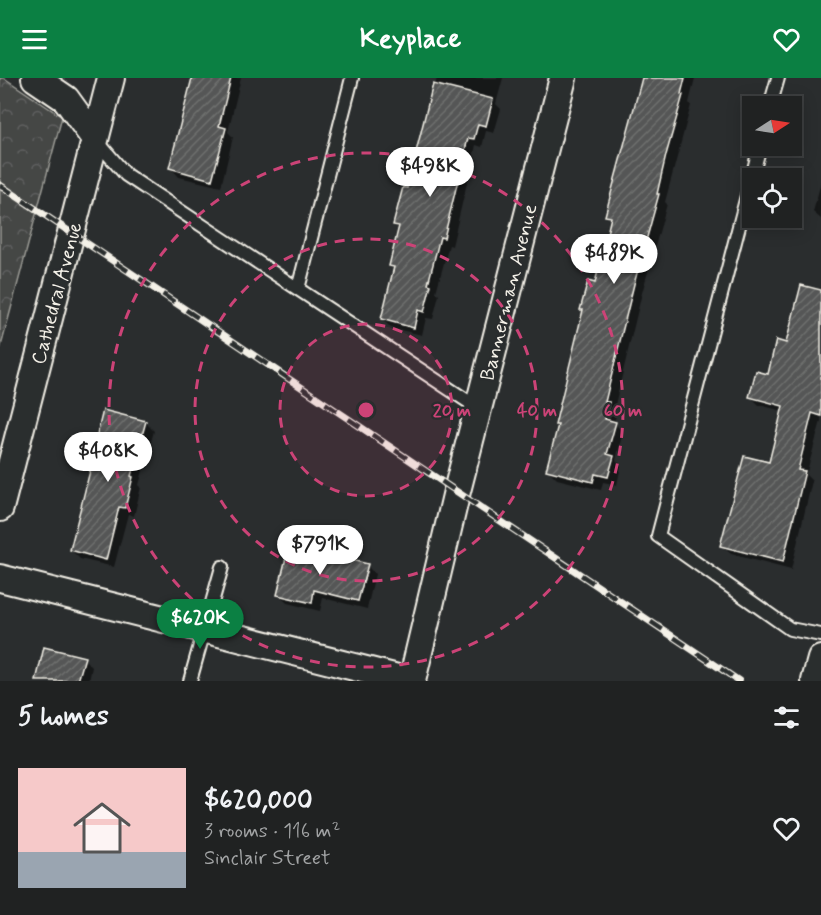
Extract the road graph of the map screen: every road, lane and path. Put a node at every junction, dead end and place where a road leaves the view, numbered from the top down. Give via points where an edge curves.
1 (35, 78) edge
2 (111, 78) edge
3 (352, 78) edge
4 (563, 78) edge
5 (778, 78) edge
6 (773, 96) edge
7 (95, 139) junction
8 (757, 156) edge
9 (298, 289) junction
10 (478, 408) junction
11 (0, 508) edge
12 (222, 567) dead end
13 (0, 578) edge
14 (203, 629) junction
15 (821, 635) edge
16 (821, 659) edge
17 (190, 681) edge
18 (411, 681) edge
19 (815, 681) edge

1 - 7 street via 66,99
2 - 7 street, Cathedral Avenue
3 - 9 lane
4 - 10 street, Bannerman Avenue
5 - 6 lane
7 - 9 lane via 126,174
7 - 11 street, Cathedral Avenue
8 - 15 lane via 658,536 789,629
9 - 10 lane
10 - 18 street, Bannerman Avenue
12 - 14 lane
13 - 14 street
14 - 17 lane
14 - 18 street
16 - 19 street

